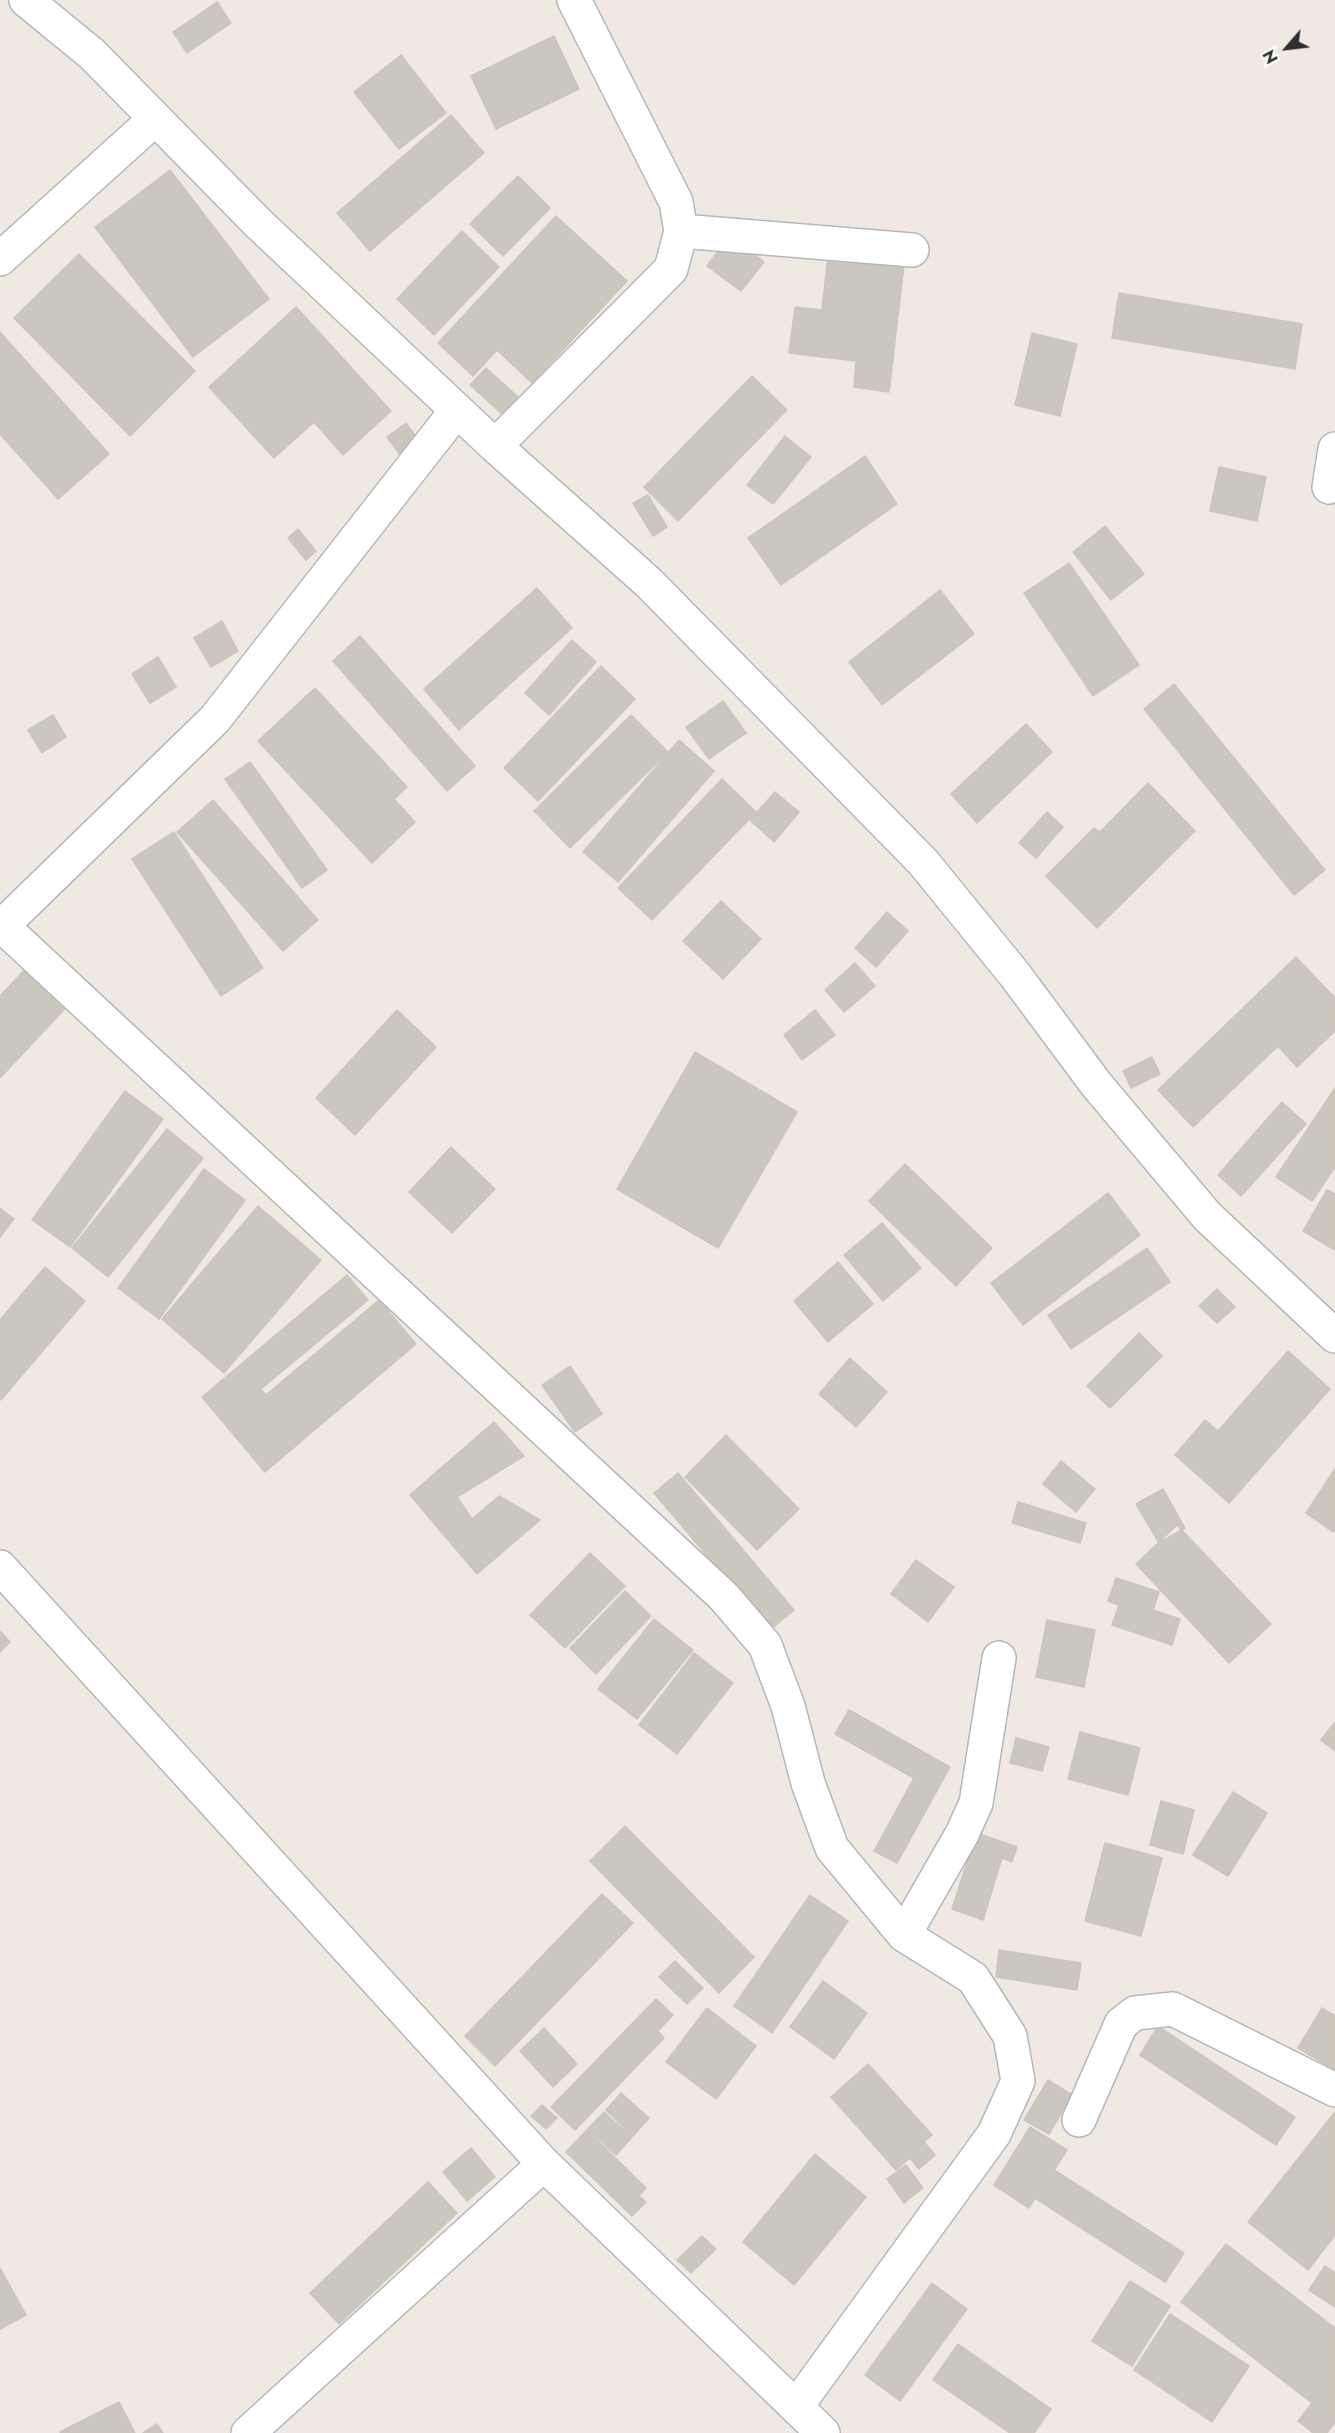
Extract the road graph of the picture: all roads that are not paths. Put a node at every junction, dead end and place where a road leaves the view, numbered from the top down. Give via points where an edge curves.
1 (26, 0) edge
2 (574, 0) edge
3 (155, 119) junction
4 (681, 231) junction
5 (912, 250) dead end
6 (0, 259) edge
7 (457, 410) junction
8 (495, 446) junction
9 (1335, 449) edge
10 (1329, 487) dead end
11 (2, 924) edge
12 (1335, 1336) edge
13 (0, 1567) edge
14 (999, 1658) dead end
15 (904, 1935) junction
16 (1335, 2090) edge
17 (1079, 2120) dead end
18 (544, 2164) junction
19 (796, 2407) junction
20 (248, 2433) edge
21 (823, 2433) edge

1 - 3 street via 92,54
2 - 4 street via 676,202
3 - 6 street
3 - 7 street via 258,223
4 - 5 street
4 - 8 street via 672,269
7 - 8 street
7 - 11 street via 215,719
8 - 12 street via 650,583 923,862 1096,1083 1207,1216
9 - 10 street
11 - 15 street via 724,1597 765,1645 832,1848
13 - 18 street
14 - 15 street via 976,1803
15 - 19 street via 973,1978 1010,2036 1018,2081 994,2134
16 - 17 street via 1173,2009 1135,2013 1121,2024
18 - 19 street
18 - 20 street
19 - 21 street

